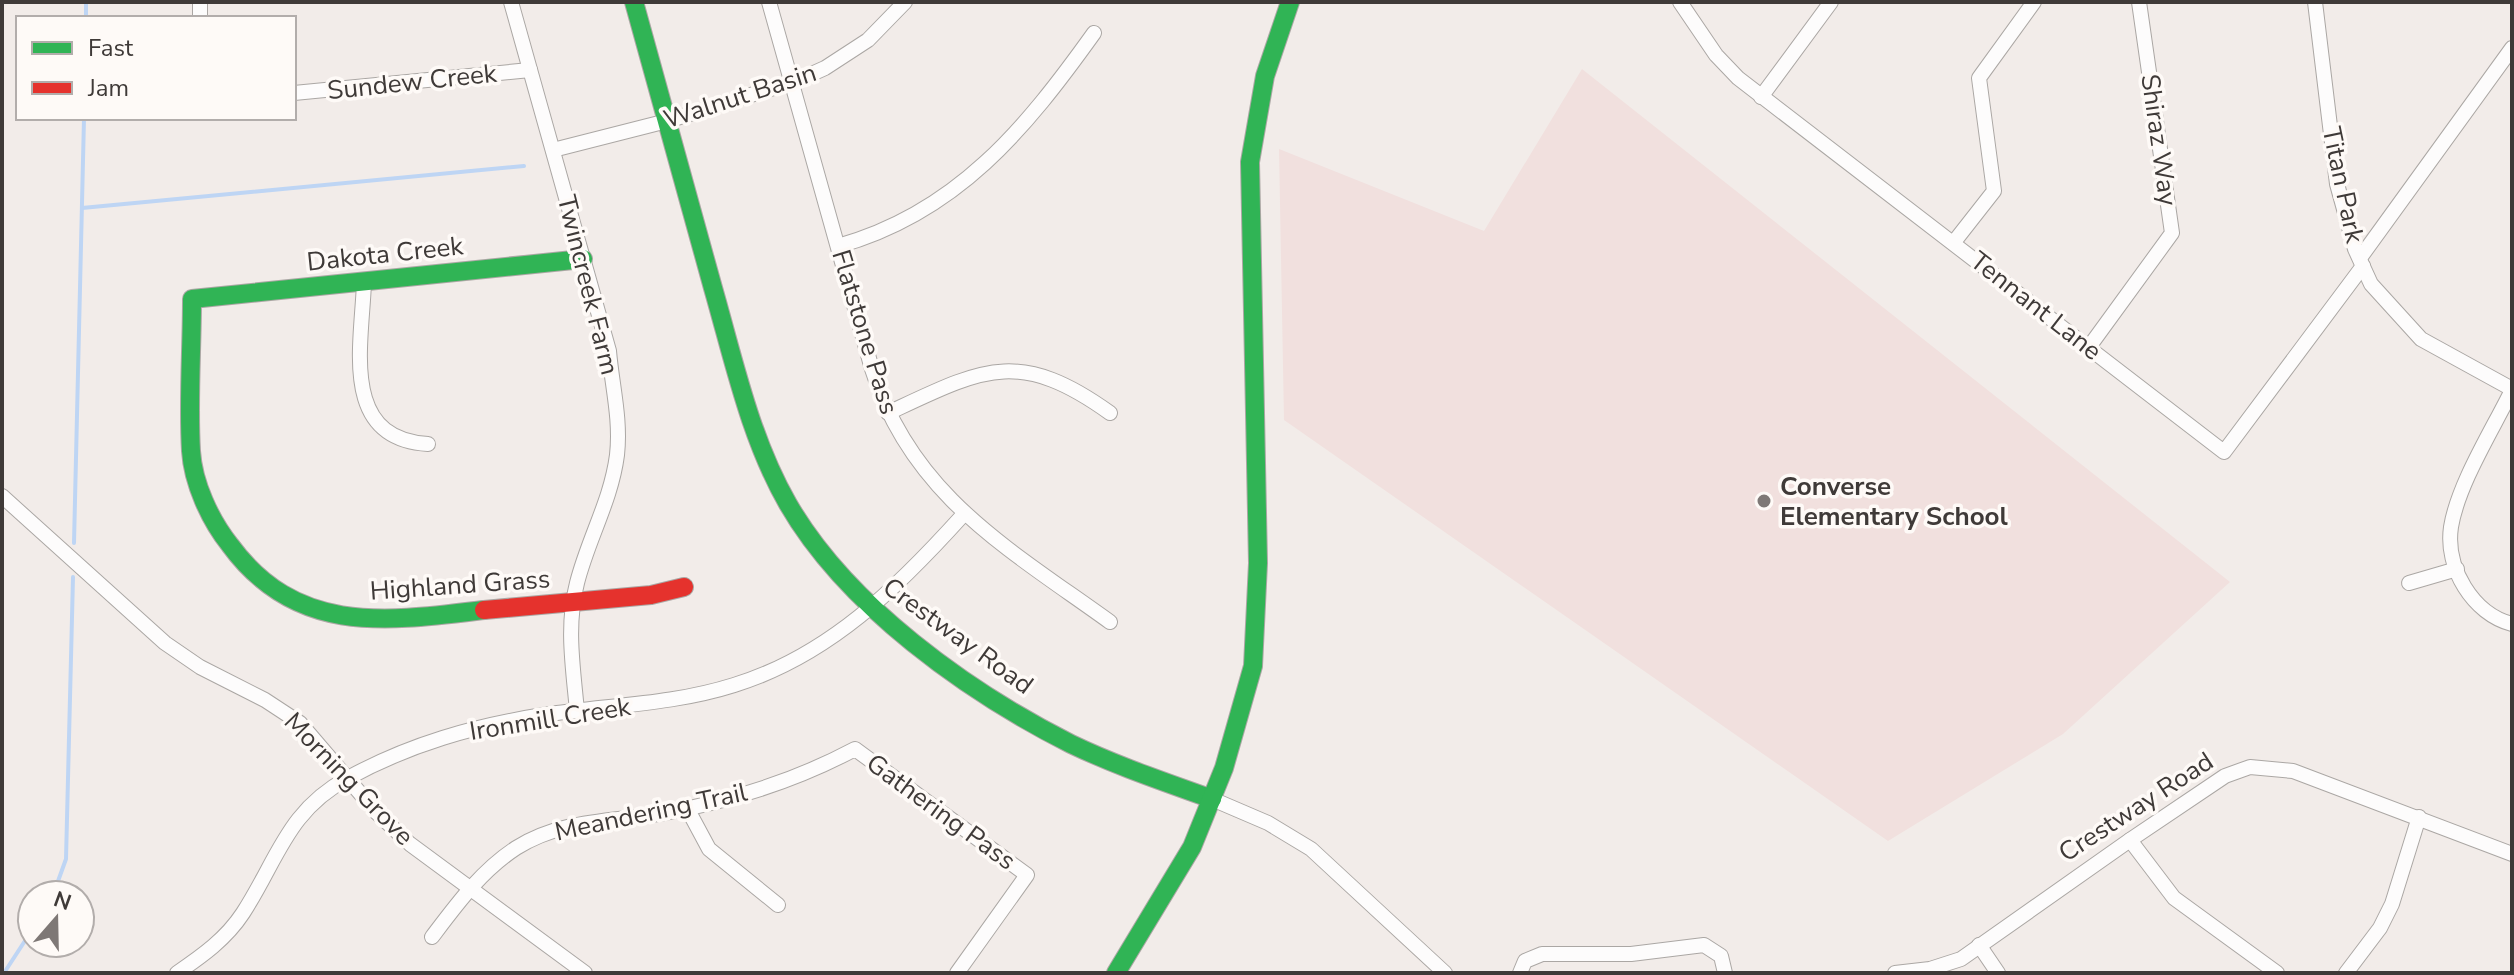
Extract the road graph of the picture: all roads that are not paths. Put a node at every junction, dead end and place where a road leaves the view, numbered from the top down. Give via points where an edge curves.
1 (511, 2) edge
2 (634, 2) edge
3 (769, 2) edge
4 (905, 2) edge
5 (1290, 2) edge
6 (1680, 2) edge
7 (1831, 2) edge
8 (2034, 2) edge
9 (2139, 2) edge
10 (2315, 2) edge
11 (1094, 33) dead end
12 (2512, 48) edge
13 (530, 70) junction
14 (792, 82) junction
15 (296, 93) edge
16 (1761, 97) junction
17 (667, 121) junction
18 (553, 150) junction
19 (1954, 242) junction
20 (838, 246) junction
21 (583, 259) junction
22 (2361, 262) junction
23 (364, 282) junction
24 (192, 299) joint
25 (2089, 347) junction
26 (2512, 390) edge
27 (888, 413) junction
28 (1110, 413) dead end
29 (428, 444) dead end
30 (2, 496) edge
31 (963, 515) junction
32 (2457, 569) junction
33 (2409, 583) dead end
34 (684, 587) dead end
35 (573, 602) junction
36 (871, 607) junction
37 (1110, 622) dead end
38 (2512, 624) edge
39 (577, 711) junction
40 (855, 749) joint
41 (346, 779) junction
42 (1212, 799) junction
43 (687, 808) junction
44 (2419, 817) junction
45 (2130, 840) junction
46 (2512, 854) edge
47 (469, 888) junction
48 (778, 905) dead end
49 (432, 937) dead end
50 (1979, 945) junction
51 (177, 973) edge
52 (585, 973) edge
53 (957, 973) edge
54 (1116, 973) edge
55 (1445, 973) edge
56 (1520, 973) edge
57 (1725, 973) edge
58 (1895, 973) edge
59 (1998, 973) edge
60 (2277, 973) edge
61 (2346, 973) edge

1 - 13 street, Twincreek Farm
2 - 17 street, Crestway Road
3 - 14 street, Flatstone Pass
4 - 14 street, Walnut Basin via 868,40
5 - 42 street via 1265,76 1250,162 1258,563 1253,666
6 - 16 street, Tennant Lane via 1716,55
7 - 16 street
8 - 19 street via 1979,78 1994,191
9 - 25 street, Shiraz Way via 2172,233
10 - 22 street, Titan Park via 2337,184
11 - 20 street via 1043,105 979,170 907,218
12 - 22 street
13 - 15 street, Sundew Creek
13 - 18 street, Twincreek Farm
14 - 17 street, Walnut Basin
14 - 20 street, Flatstone Pass
16 - 19 street, Tennant Lane
17 - 18 street, Walnut Basin
17 - 36 street, Crestway Road via 762,450 798,520
18 - 21 street, Twincreek Farm
19 - 25 street, Tennant Lane
20 - 27 street, Flatstone Pass
21 - 23 street, Dakota Creek
21 - 35 street, Twincreek Farm via 609,351 618,434 605,510
22 - 25 street, Tennant Lane via 2224,452
22 - 26 street, Titan Park via 2371,284 2421,339
23 - 24 street, Dakota Creek
23 - 29 street via 363,401 387,433 411,444
24 - 35 street, Highland Grass via 195,478 215,526 257,577 303,605 358,619
26 - 32 street via 2451,527
27 - 28 street via 963,378 1002,371 1053,378
27 - 31 street, Flatstone Pass via 930,480
30 - 41 street, Morning Grove via 165,643 300,723
31 - 36 street, Ironmill Creek via 906,578
31 - 37 street, Flatstone Pass
32 - 33 street
32 - 38 street via 2468,594 2496,620
34 - 35 street, Highland Grass
35 - 39 street, Twincreek Farm via 569,635
36 - 39 street, Ironmill Creek via 824,642 736,685 662,702
36 - 42 street, Crestway Road via 1035,723 1112,762
39 - 41 street, Ironmill Creek via 471,729 394,755
40 - 43 street, Meandering Trail via 794,779
40 - 53 street, Gathering Pass via 1027,875
41 - 47 street, Morning Grove via 393,829
41 - 51 street, Ironmill Creek via 306,808 286,832 243,913 223,939
42 - 54 street via 1176,878
42 - 55 street, Crestway Road via 1311,849
43 - 47 street, Meandering Trail via 553,830 509,853
43 - 48 street via 709,849
44 - 45 street, Crestway Road via 2293,771 2250,767 2225,776
44 - 46 street, Crestway Road
44 - 61 street via 2392,904
45 - 50 street, Crestway Road
45 - 60 street via 2174,898
47 - 49 street, Meandering Trail
47 - 52 street, Morning Grove
50 - 58 street, Crestway Road via 1948,964
50 - 59 street
56 - 57 street via 1532,956 1631,954 1704,945 1721,956

